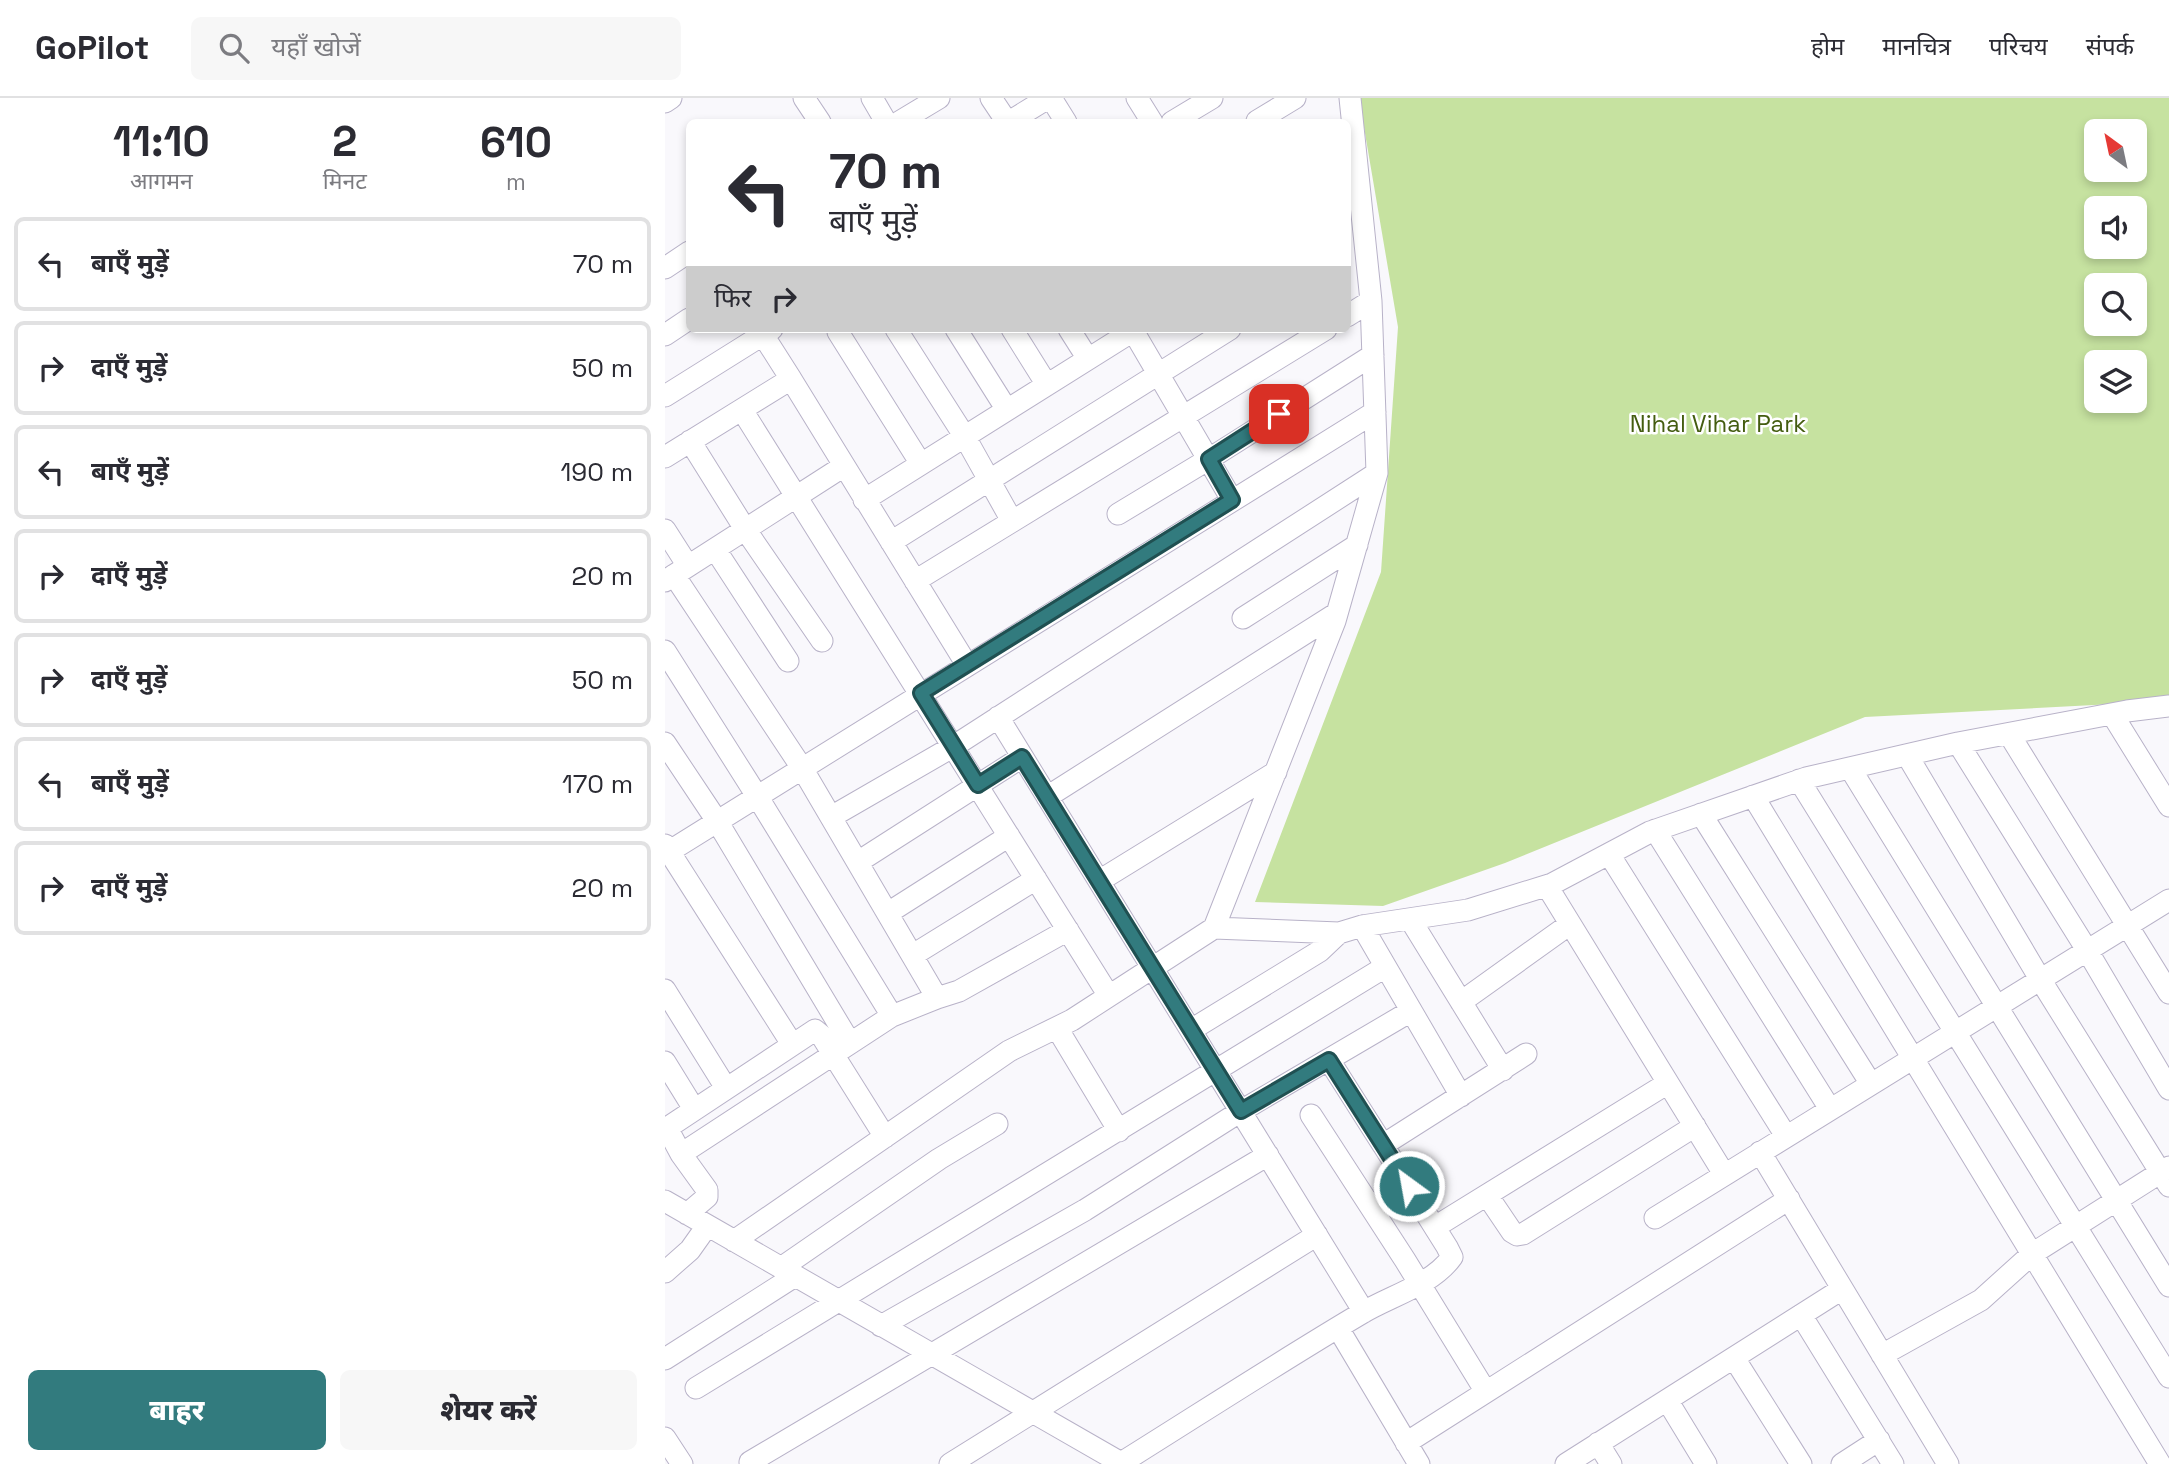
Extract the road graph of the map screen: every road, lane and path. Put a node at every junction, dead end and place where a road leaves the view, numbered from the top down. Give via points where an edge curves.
1 (671, 98) edge
2 (804, 98) edge
3 (872, 98) edge
4 (939, 98) edge
5 (991, 98) edge
6 (1049, 98) edge
7 (1137, 98) edge
8 (1212, 98) edge
9 (1295, 98) edge
10 (665, 102) edge
11 (818, 119) edge
12 (884, 119) edge
13 (904, 119) edge
14 (1006, 119) edge
15 (1013, 119) edge
16 (1064, 119) edge
17 (1150, 119) edge
18 (1177, 119) edge
19 (1260, 119) edge
20 (1351, 167) edge
21 (1353, 195) edge
22 (1356, 252) edge
23 (686, 255) edge
24 (665, 268) edge
25 (1371, 301) junction
26 (1351, 314) edge
27 (686, 322) edge
28 (766, 333) edge
29 (768, 333) edge
30 (839, 333) edge
31 (899, 333) edge
32 (959, 333) edge
33 (1014, 333) edge
34 (1072, 333) edge
35 (1129, 333) edge
36 (1136, 333) edge
37 (1223, 333) edge
38 (1319, 333) edge
39 (665, 335) edge
40 (1373, 355) junction
41 (1089, 359) junction
42 (1158, 373) junction
43 (791, 379) junction
44 (1047, 385) junction
45 (665, 396) edge
46 (742, 410) junction
47 (1007, 410) junction
48 (1375, 412) junction
49 (1184, 416) junction
50 (965, 437) junction
51 (690, 441) junction
52 (665, 457) edge
53 (1209, 459) junction
54 (921, 464) junction
55 (844, 466) junction
56 (1377, 473) junction
57 (989, 479) junction
58 (795, 497) junction
59 (864, 500) junction
60 (1232, 500) junction
61 (1118, 514) dead end
62 (1013, 521) junction
63 (745, 529) junction
64 (665, 530) edge
65 (891, 542) junction
66 (1357, 545) junction
67 (715, 549) junction
68 (675, 574) edge
69 (915, 581) junction
70 (1337, 613) junction
71 (1243, 618) dead end
72 (822, 641) dead end
73 (665, 651) edge
74 (789, 661) dead end
75 (967, 665) junction
76 (921, 693) junction
77 (2169, 706) edge
78 (2112, 714) junction
79 (998, 717) junction
80 (2009, 734) junction
81 (665, 743) edge
82 (1958, 743) junction
83 (954, 746) junction
84 (1907, 755) junction
85 (1022, 757) junction
86 (802, 768) junction
87 (1850, 768) junction
88 (1276, 772) junction
89 (1800, 780) junction
90 (978, 785) junction
91 (757, 796) junction
92 (1753, 796) junction
93 (1047, 797) junction
94 (2169, 806) edge
95 (1701, 814) junction
96 (831, 817) junction
97 (717, 821) junction
98 (1655, 830) junction
99 (1009, 836) junction
100 (666, 850) edge
101 (1609, 854) junction
102 (858, 862) junction
103 (1036, 879) junction
104 (1100, 881) junction
105 (1547, 886) junction
106 (2169, 900) edge
107 (888, 913) junction
108 (1410, 919) junction
109 (1570, 924) junction
110 (2127, 925) junction
111 (1362, 926) junction
112 (1214, 928) junction
113 (1068, 930) junction
114 (1339, 933) junction
115 (2087, 950) junction
116 (913, 955) junction
117 (1385, 967) junction
118 (1153, 968) junction
119 (2040, 979) junction
120 (665, 990) edge
121 (2169, 993) edge
122 (1109, 996) junction
123 (937, 998) junction
124 (1461, 1002) junction
125 (1997, 1006) junction
126 (1412, 1011) junction
127 (892, 1016) junction
128 (1057, 1028) junction
129 (1191, 1030) junction
130 (1954, 1032) junction
131 (792, 1044) junction
132 (841, 1048) junction
133 (1526, 1055) dead end
134 (1913, 1057) junction
135 (1329, 1060) junction
136 (665, 1062) edge
137 (1503, 1070) junction
138 (1216, 1072) junction
139 (1668, 1083) junction
140 (1871, 1084) junction
141 (726, 1088) junction
142 (2169, 1089) edge
143 (1461, 1096) junction
144 (694, 1109) junction
145 (1830, 1109) junction
146 (1241, 1111) junction
147 (1311, 1115) dead end
148 (997, 1124) dead end
149 (1695, 1126) junction
150 (666, 1129) edge
151 (1119, 1131) junction
152 (1786, 1136) junction
153 (885, 1137) junction
154 (1383, 1145) junction
155 (1760, 1152) junction
156 (681, 1154) junction
157 (1268, 1155) junction
158 (1724, 1174) junction
159 (2166, 1175) edge
160 (1487, 1195) junction
161 (1789, 1199) junction
162 (665, 1201) edge
163 (2116, 1201) junction
164 (687, 1214) junction
165 (1655, 1218) dead end
166 (707, 1226) junction
167 (2075, 1226) junction
168 (1435, 1227) junction
169 (1317, 1235) junction
170 (734, 1241) junction
171 (2032, 1254) junction
172 (665, 1272) edge
173 (788, 1272) junction
174 (1419, 1283) junction
175 (2169, 1286) edge
176 (1842, 1289) junction
177 (837, 1300) junction
178 (1364, 1312) junction
179 (1801, 1315) junction
180 (881, 1326) junction
181 (1338, 1328) junction
182 (931, 1354) junction
183 (1882, 1355) junction
184 (1734, 1357) junction
185 (665, 1359) edge
186 (2169, 1377) edge
187 (696, 1388) dead end
188 (1486, 1392) junction
189 (1667, 1400) junction
190 (1034, 1413) junction
191 (665, 1438) edge
192 (1879, 1440) junction
193 (1406, 1443) junction
194 (1598, 1443) junction
195 (750, 1462) dead end
196 (682, 1464) edge
197 (950, 1464) edge
198 (1122, 1464) edge
199 (1419, 1464) edge
200 (1566, 1464) edge
201 (1611, 1464) edge
202 (1706, 1464) edge
203 (1801, 1464) edge
204 (1842, 1464) edge
205 (1893, 1464) edge
206 (1948, 1464) edge
207 (2160, 1464) edge

1 - 10 street
2 - 11 street
3 - 12 street
4 - 13 street
5 - 14 street
6 - 15 street
6 - 16 street
7 - 17 street
8 - 18 street
9 - 19 street
20 - 21 street
21 - 22 street
22 - 25 street
23 - 24 street
25 - 26 street
25 - 40 street
27 - 39 street
28 - 45 street
29 - 43 street
30 - 54 street
31 - 50 street
32 - 47 street
33 - 44 street
34 - 41 street
35 - 41 street
36 - 42 street
37 - 42 street
38 - 49 street
40 - 48 street
40 - 53 street
41 - 44 street
42 - 49 street
42 - 57 street
43 - 46 street
43 - 55 street
44 - 47 street
46 - 51 street
46 - 58 street
47 - 50 street
48 - 56 street
48 - 60 street
49 - 53 street
49 - 62 street
50 - 54 street
50 - 57 street
51 - 52 street
51 - 63 street
53 - 60 street
53 - 61 street
54 - 59 street
55 - 58 street
55 - 59 street
56 - 66 street
56 - 79 street
57 - 62 street
57 - 65 street
58 - 63 street
58 - 76 street
59 - 65 street
60 - 75 street
62 - 69 street
63 - 67 street
63 - 72 street
64 - 68 street
65 - 69 street
66 - 70 street
66 - 71 street
67 - 68 street
67 - 74 street
68 - 86 street
69 - 75 street
70 - 88 street
70 - 93 street
73 - 91 street
75 - 76 street
76 - 83 street
76 - 86 street
77 - 78 street
78 - 80 street
78 - 94 street
79 - 83 street
79 - 85 street
80 - 82 street
80 - 110 street
81 - 97 street
82 - 84 street
82 - 115 street
83 - 90 street
83 - 96 street
84 - 87 street
84 - 119 street
85 - 90 street
85 - 93 street
86 - 91 street
86 - 96 street
87 - 89 street
87 - 125 street
88 - 104 street
88 - 112 street
89 - 92 street
89 - 130 street
90 - 99 street
90 - 102 street
91 - 97 street
91 - 127 street
92 - 95 street
92 - 134 street
93 - 104 street
95 - 98 street
95 - 140 street
96 - 102 street
97 - 100 street
97 - 132 street
98 - 101 street
98 - 145 street
99 - 103 street
99 - 107 street
100 - 131 street
101 - 105 street
101 - 152 street
102 - 107 street
103 - 113 street
103 - 116 street
104 - 118 street
105 - 108 street via 1468,910
105 - 109 street
106 - 110 street
107 - 116 street
108 - 111 street
108 - 124 street
109 - 124 street
109 - 139 street
110 - 115 street
110 - 121 street
111 - 114 street
111 - 117 street
112 - 114 street
112 - 118 street
113 - 122 street
113 - 123 street via 959,991
114 - 129 street via 1320,951
115 - 119 street
115 - 142 street
116 - 123 street
117 - 126 street
117 - 138 street
118 - 122 street
118 - 129 street
119 - 125 street
119 - 159 street
120 - 141 street
122 - 128 street
123 - 127 street
124 - 137 street
125 - 130 street
125 - 163 street
126 - 135 street
126 - 143 street
127 - 132 street
128 - 151 street
128 - 153 street via 1009,1051
129 - 138 street
130 - 134 street
130 - 167 street
131 - 132 street via 815,1031
131 - 141 street
132 - 153 street
132 - 156 street
133 - 137 street
134 - 140 street
134 - 171 street
135 - 146 street
135 - 154 street
136 - 144 street
137 - 143 street
138 - 146 street
138 - 151 street
139 - 149 street
139 - 160 street
140 - 145 street
141 - 144 street
143 - 154 street
144 - 150 street
145 - 152 street
146 - 157 street
146 - 180 street via 1085,1210
147 - 174 street
148 - 173 street via 939,1159
149 - 158 street
149 - 160 street via 1524,1234 1512,1232
150 - 156 street
151 - 177 street
152 - 155 street
153 - 170 street
154 - 168 street
155 - 158 street
155 - 161 street
156 - 164 street via 707,1190 707,1197
157 - 169 street
157 - 182 street
158 - 165 street
159 - 163 street
160 - 168 street
161 - 176 street
161 - 188 street
162 - 164 street
163 - 167 street
163 - 175 street
164 - 166 street
166 - 170 street
166 - 172 street via 690,1250
167 - 171 street
167 - 186 street
168 - 174 street via 1452,1257
169 - 178 street
169 - 190 street
170 - 173 street
171 - 183 street via 1980,1300
171 - 207 street
173 - 177 street
173 - 185 street
174 - 178 street
174 - 188 street
176 - 179 street
176 - 183 street
177 - 180 street
177 - 187 street
178 - 181 street
179 - 184 street
179 - 192 street
180 - 182 street
181 - 193 street
181 - 198 street
182 - 190 street
182 - 195 street
183 - 206 street
184 - 189 street
184 - 203 street
188 - 193 street
189 - 194 street
189 - 202 street
190 - 197 street
190 - 198 street
191 - 196 street
192 - 204 street
192 - 205 street
193 - 199 street
194 - 200 street
194 - 201 street

